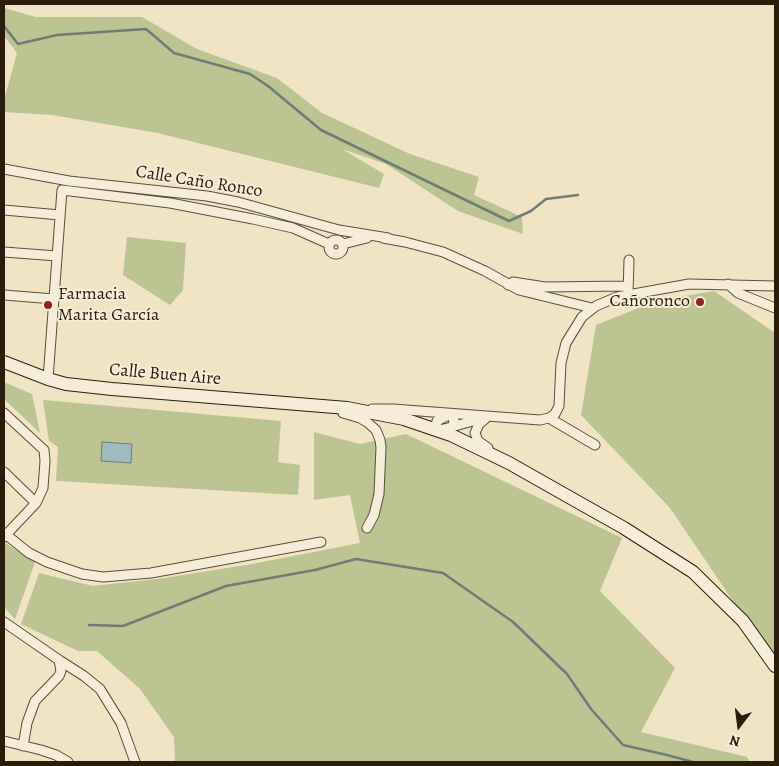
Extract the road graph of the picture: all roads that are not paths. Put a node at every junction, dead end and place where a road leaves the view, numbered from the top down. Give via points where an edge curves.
1 (4, 169) edge
2 (4, 210) edge
3 (60, 215) junction
4 (388, 238) junction
5 (4, 252) edge
6 (57, 256) junction
7 (629, 260) dead end
8 (728, 284) junction
9 (508, 285) junction
10 (624, 286) dead end
11 (775, 286) edge
12 (4, 295) edge
13 (628, 295) junction
14 (54, 299) junction
15 (592, 308) junction
16 (775, 308) edge
17 (4, 362) edge
18 (48, 379) junction
19 (290, 402) junction
20 (327, 405) junction
21 (364, 410) junction
22 (4, 413) edge
23 (450, 414) junction
24 (488, 417) junction
25 (549, 418) junction
26 (453, 426) junction
27 (435, 430) junction
28 (595, 444) dead end
29 (509, 463) junction
30 (4, 472) edge
31 (542, 482) junction
32 (36, 502) junction
33 (367, 528) dead end
34 (4, 535) edge
35 (321, 542) dead end
36 (4, 622) edge
37 (59, 660) junction
38 (775, 666) edge
39 (4, 741) edge
40 (23, 746) junction
41 (68, 762) edge
42 (135, 762) edge

1 - 4 street, Calle Caño Ronco via 72,182 231,200 339,230
2 - 3 street
3 - 4 street, Calle Caño Ronco via 62,190 170,203 293,228 329,244 330,251 336,254 343,251 343,244 366,238
3 - 6 street
4 - 9 street, Calle Caño Ronco via 443,252
5 - 6 street
6 - 14 street
7 - 13 street
8 - 11 street
8 - 13 street via 689,284
8 - 16 street via 738,293
9 - 10 street via 513,282 542,286
9 - 15 street, Calle Caño Ronco
12 - 14 street
13 - 15 street
14 - 18 street
15 - 25 street via 577,323 566,343 561,363 559,406 556,414
17 - 18 main road, Calle Buen Aire
18 - 19 main road, Calle Buen Aire via 104,388
19 - 20 main road, Calle Buen Aire
19 - 33 street via 360,418 376,430 382,447 380,494
20 - 21 main road
20 - 31 main road via 386,420 479,454
21 - 23 street
21 - 27 main road
22 - 32 street via 44,450 44,482
23 - 24 street
23 - 26 street
23 - 27 street via 437,421
24 - 25 street
24 - 26 street
24 - 29 street via 479,424 475,433 478,441
25 - 28 street
26 - 27 street
27 - 29 main road
29 - 31 main road
30 - 32 street
31 - 38 main road via 693,572 743,621
32 - 34 street
34 - 35 street via 47,562 82,574 103,577 151,573
36 - 37 street
37 - 40 street via 59,676 32,707
37 - 42 street via 100,689 121,723
39 - 40 street
40 - 41 street via 56,755

